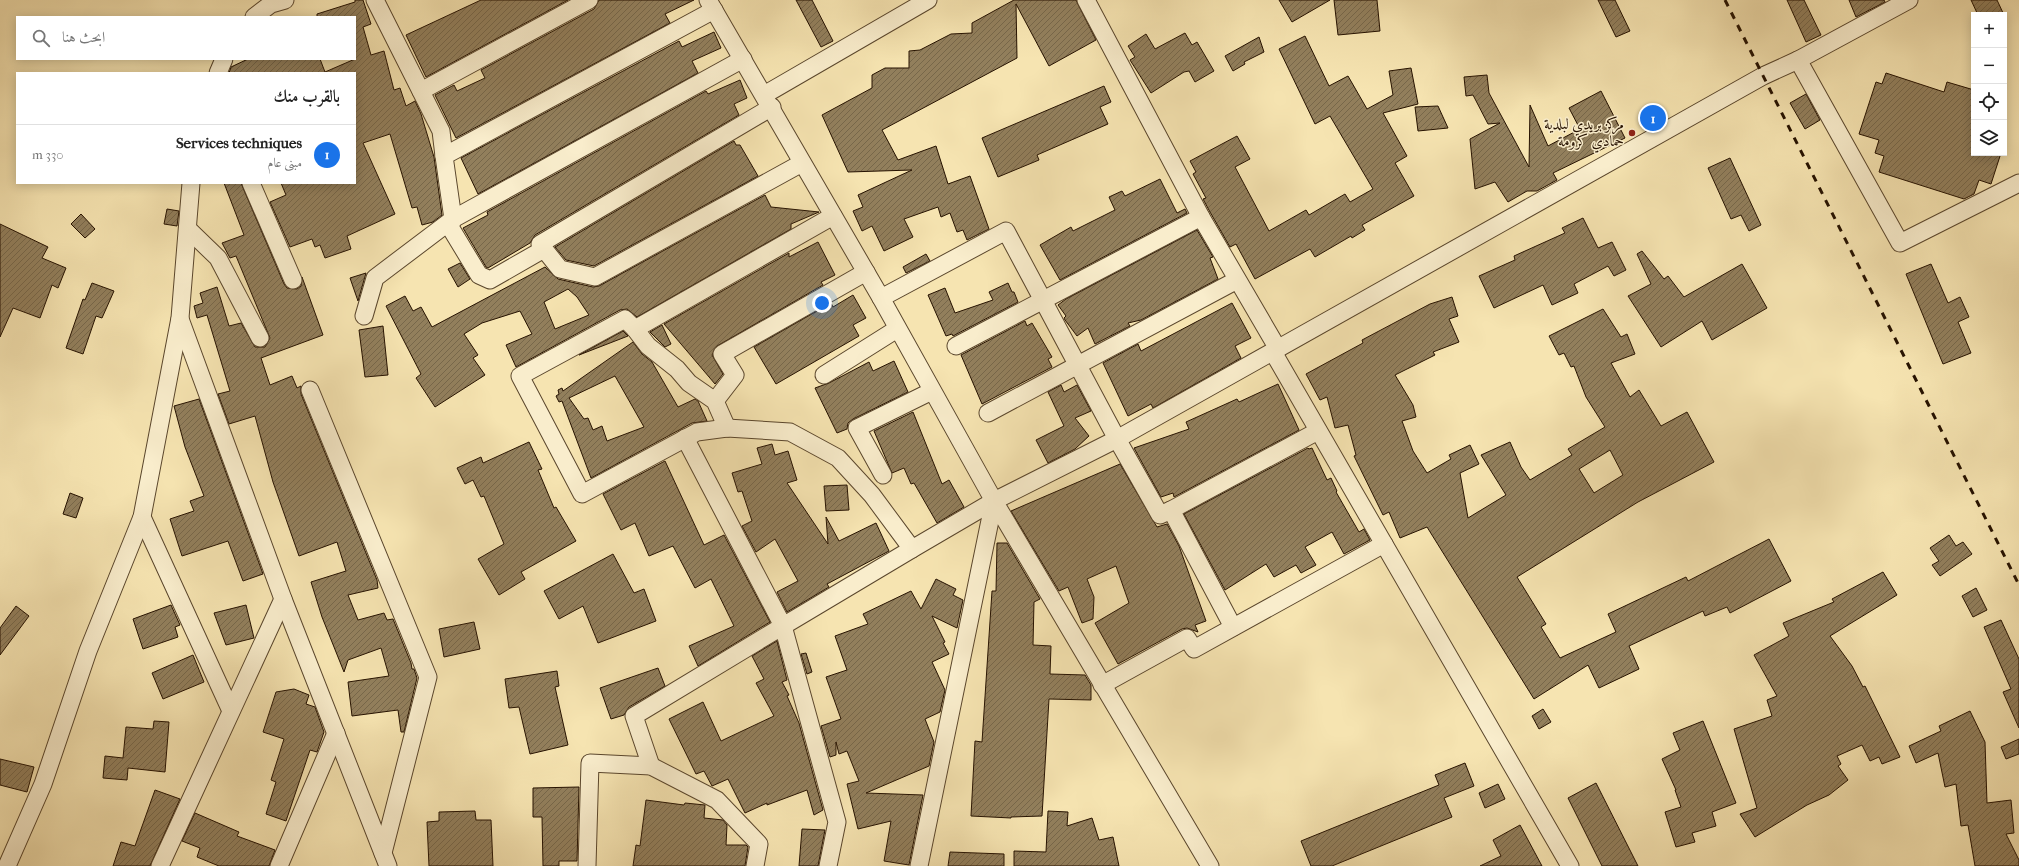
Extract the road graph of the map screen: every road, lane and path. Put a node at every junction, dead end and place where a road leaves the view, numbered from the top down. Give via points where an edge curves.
1 (285, 0) edge
2 (375, 0) edge
3 (590, 0) edge
4 (928, 0) edge
5 (1086, 0) edge
6 (1909, 0) edge
7 (711, 5) edge
8 (255, 16) edge
9 (743, 59) junction
10 (224, 60) edge
11 (1798, 60) junction
12 (218, 72) edge
13 (421, 91) junction
14 (768, 101) junction
15 (444, 156) junction
16 (802, 163) junction
17 (2019, 183) edge
18 (192, 184) edge
19 (251, 184) edge
20 (833, 216) junction
21 (1201, 217) junction
22 (453, 219) junction
23 (188, 229) junction
24 (544, 249) junction
25 (866, 272) junction
26 (293, 280) dead end
27 (1237, 280) junction
28 (881, 298) junction
29 (1043, 300) junction
30 (364, 316) dead end
31 (180, 318) junction
32 (635, 329) junction
33 (897, 329) junction
34 (260, 338) dead end
35 (956, 346) dead end
36 (1275, 351) junction
37 (1078, 364) junction
38 (824, 375) dead end
39 (310, 390) dead end
40 (932, 391) junction
41 (714, 401) junction
42 (988, 413) dead end
43 (727, 428) junction
44 (1318, 431) junction
45 (685, 438) junction
46 (1117, 439) junction
47 (884, 474) dead end
48 (994, 501) junction
49 (1171, 510) junction
50 (142, 517) junction
51 (1384, 544) junction
52 (912, 549) junction
53 (283, 599) junction
54 (783, 626) junction
55 (1234, 627) junction
56 (1102, 685) junction
57 (231, 710) junction
58 (336, 733) junction
59 (650, 766) junction
60 (386, 859) edge
61 (7, 866) edge
62 (160, 866) edge
63 (279, 866) edge
64 (587, 866) edge
65 (755, 866) edge
66 (828, 866) edge
67 (918, 866) edge
68 (1210, 866) edge
69 (1570, 866) edge

1 - 8 street via 271,4
2 - 13 street
3 - 13 street
4 - 14 street
5 - 21 street
6 - 11 street
7 - 9 street
7 - 15 street
9 - 14 street
9 - 22 street
10 - 12 street
11 - 17 street via 1900,243
11 - 36 street via 1763,76
13 - 15 street via 441,131
14 - 16 street
14 - 24 street via 540,244
15 - 22 street
16 - 20 street
16 - 24 street via 595,277 560,269
18 - 23 street
19 - 26 street
20 - 25 street
20 - 32 street
21 - 27 street
21 - 29 street
22 - 24 street via 450,227 479,275 490,280
22 - 30 street via 375,278
23 - 31 street
23 - 34 street via 218,258
25 - 28 street
25 - 41 street via 722,354 736,375
27 - 36 street
27 - 37 street
28 - 29 street via 1006,231
28 - 33 street
29 - 35 street
29 - 37 street
31 - 50 street
31 - 53 street
32 - 41 street via 648,346 677,369 689,383
32 - 45 street via 625,319 520,376 582,494
33 - 38 street
33 - 40 street
36 - 44 street
36 - 46 street
37 - 42 street
37 - 46 street
39 - 60 street via 428,678
40 - 47 street via 857,428
40 - 48 street
41 - 43 street
43 - 45 street via 697,432
43 - 52 street via 790,432 838,458 872,494
44 - 49 street
44 - 51 street
45 - 54 street
46 - 48 street
46 - 49 street via 1160,515
48 - 52 street
48 - 56 street
48 - 67 street
49 - 55 street
50 - 57 street
50 - 61 street via 88,651 43,784
51 - 55 street
51 - 69 street
52 - 54 street
53 - 57 street
53 - 58 street
54 - 59 street via 634,716
54 - 66 street via 837,822
55 - 56 street via 1194,649 1187,638
56 - 68 street
57 - 62 street
58 - 60 street
58 - 63 street
59 - 64 street via 590,764
59 - 65 street via 717,800 759,844

